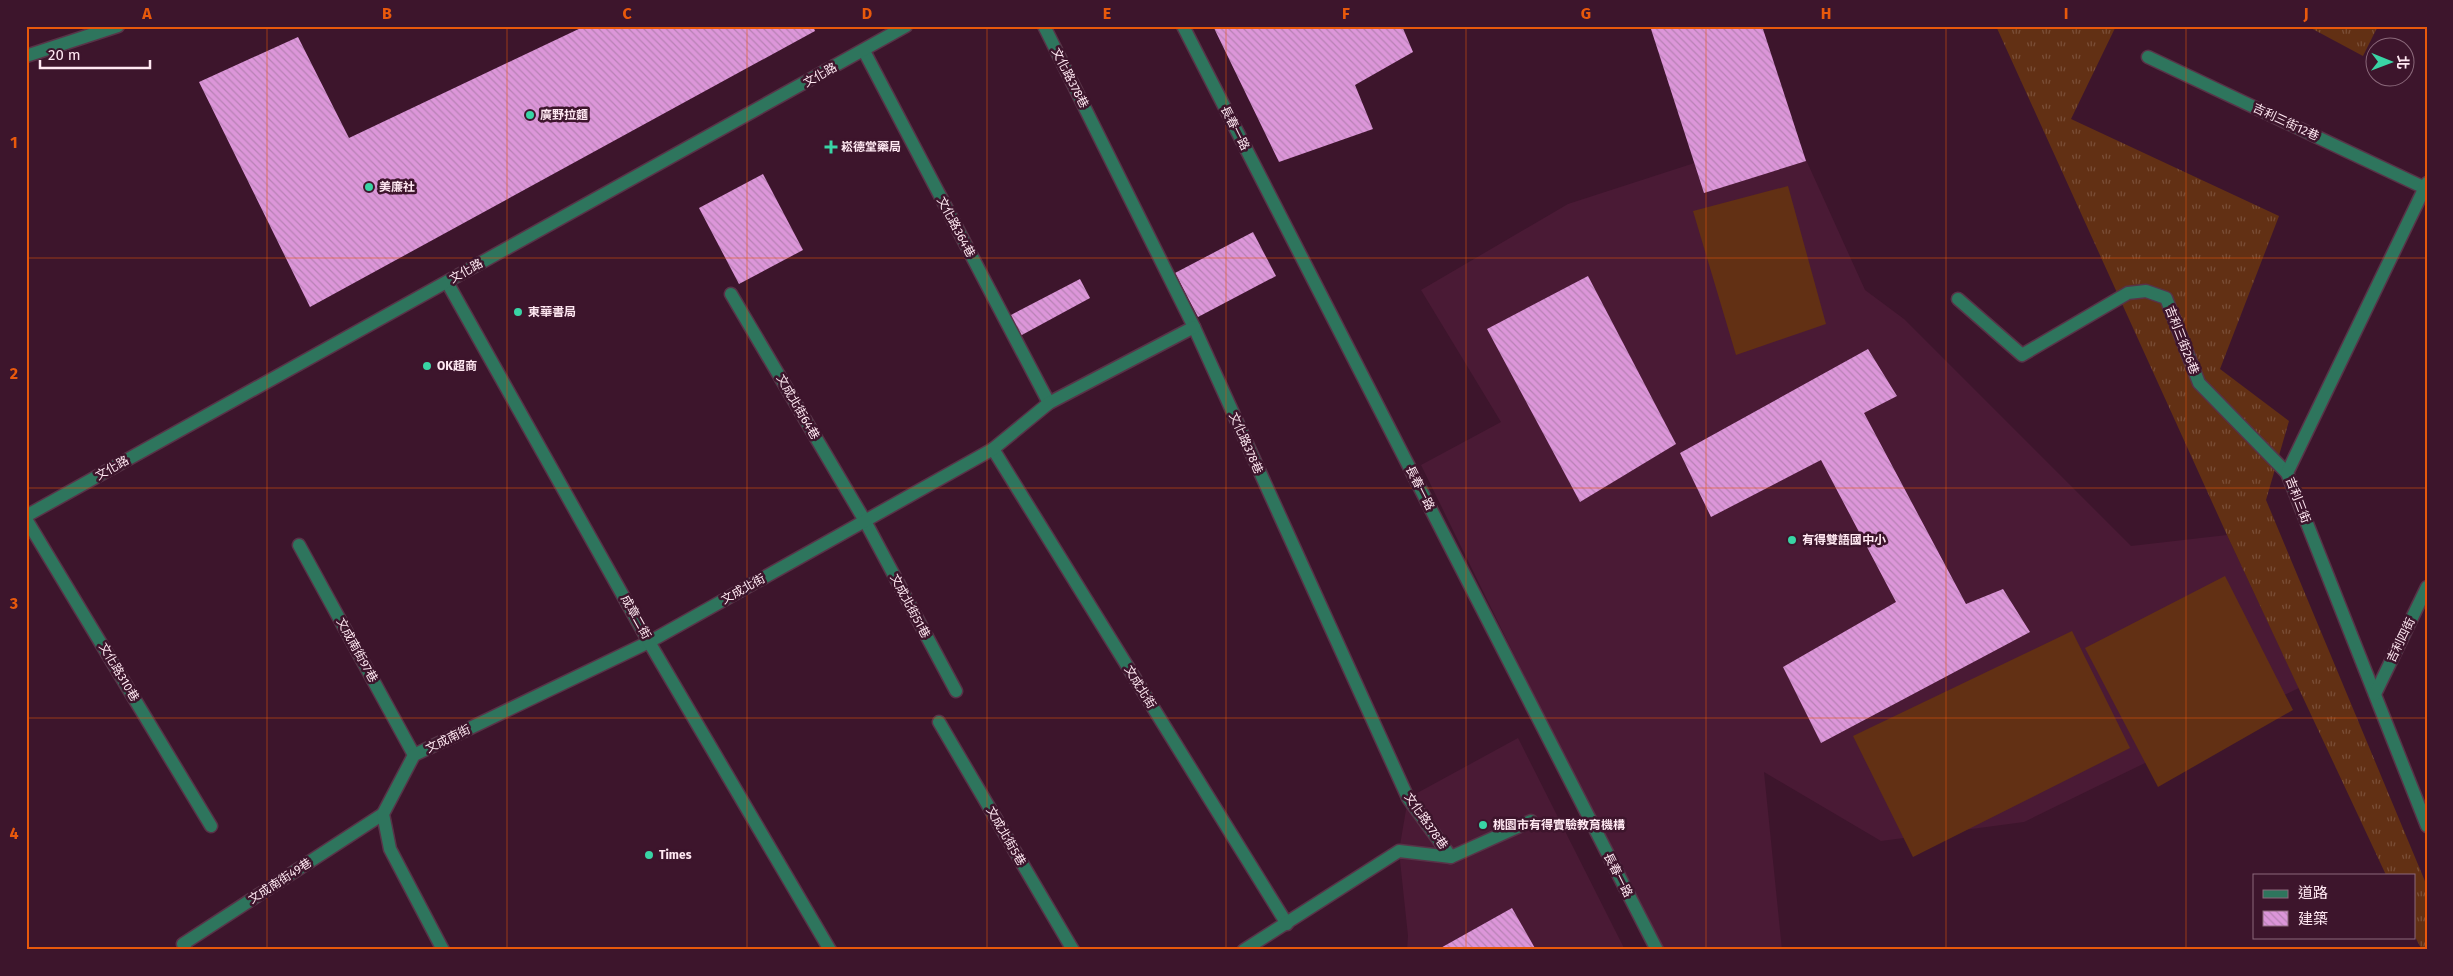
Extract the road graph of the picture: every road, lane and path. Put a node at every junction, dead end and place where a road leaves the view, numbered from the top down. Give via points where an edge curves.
1 (118, 26) edge
2 (1044, 26) edge
3 (1183, 26) edge
4 (898, 28) edge
5 (864, 51) junction
6 (26, 56) edge
7 (2148, 58) dead end
8 (2426, 185) edge
9 (448, 282) junction
10 (731, 294) dead end
11 (1958, 299) dead end
12 (1194, 327) junction
13 (1049, 403) junction
14 (993, 449) junction
15 (2287, 473) junction
16 (26, 518) edge
17 (865, 521) junction
18 (299, 545) dead end
19 (2427, 587) edge
20 (649, 642) junction
21 (956, 691) dead end
22 (2375, 694) junction
23 (939, 722) dead end
24 (414, 755) junction
25 (383, 814) junction
26 (1530, 821) dead end
27 (212, 826) dead end
28 (2427, 826) edge
29 (1450, 857) junction
30 (1287, 924) junction
31 (186, 950) edge
32 (443, 950) edge
33 (830, 950) edge
34 (1073, 950) edge
35 (1244, 950) edge
36 (1657, 950) edge

1 - 6 street
2 - 12 street, 文化路378巷
3 - 36 street, 長春一路
4 - 5 street, 文化路
5 - 9 street, 文化路
5 - 13 street, 文化路364巷
7 - 8 street, 吉利三街12巷
8 - 15 street, 吉利三街
9 - 16 street, 文化路
9 - 20 street, 成章二街
10 - 17 street, 文成北街64巷
11 - 15 street, 吉利三街26巷 via 2022,355 2128,293 2146,291 2166,298 2199,383
12 - 13 street, 文成北街
12 - 29 street, 文化路378巷 via 1408,798
13 - 14 street, 文成北街
14 - 17 street, 文成北街
14 - 30 street, 文成北街
15 - 22 street, 吉利三街
16 - 27 street, 文化路310巷
17 - 20 street, 文成北街
17 - 21 street, 文成北街51巷
18 - 24 street, 文成南街97巷
19 - 22 street, 吉利四街
20 - 24 street, 文成南街
20 - 33 street, 成章二街
22 - 28 street, 吉利三街
23 - 34 street, 文成北街5巷
24 - 25 street, 文成南街
25 - 31 street, 文成南街49巷 via 182,944
25 - 32 street via 390,849
26 - 29 street
29 - 30 street via 1399,851
30 - 35 street

